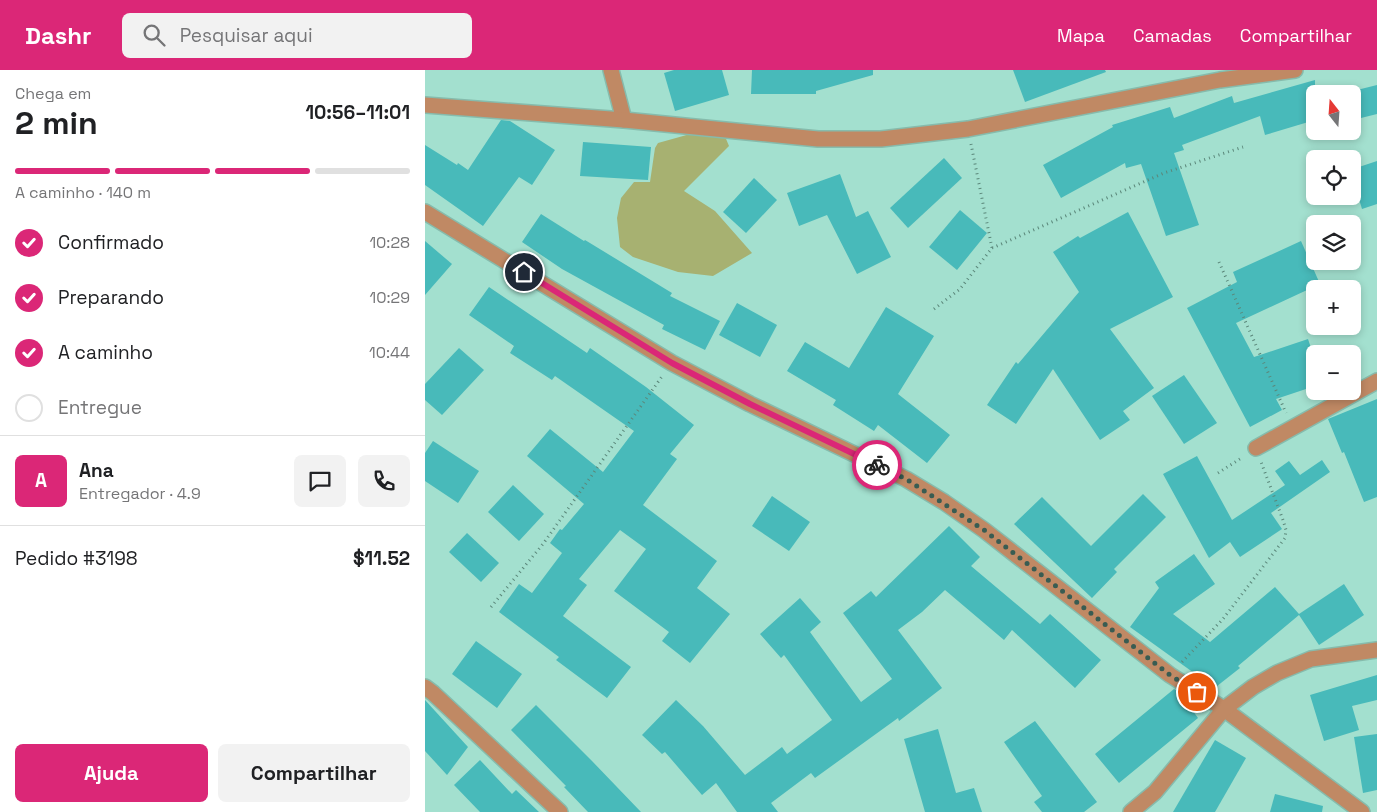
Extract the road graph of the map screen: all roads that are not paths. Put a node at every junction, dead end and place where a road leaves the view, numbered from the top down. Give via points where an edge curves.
1 (611, 70) edge
2 (1295, 70) edge
3 (425, 105) edge
4 (624, 120) junction
5 (425, 212) edge
6 (1377, 381) edge
7 (1256, 448) road end
8 (1377, 650) edge
9 (425, 687) edge
10 (1224, 709) junction
11 (560, 812) edge
12 (1131, 812) edge
13 (1361, 812) edge

1 - 4 street
2 - 4 street via 1220,80 968,129 881,139 818,139
3 - 4 street
5 - 10 street via 672,363 906,479 944,502 1170,675
6 - 7 street
8 - 10 street via 1311,659 1277,673
9 - 11 street
10 - 12 street via 1155,792
10 - 13 street

